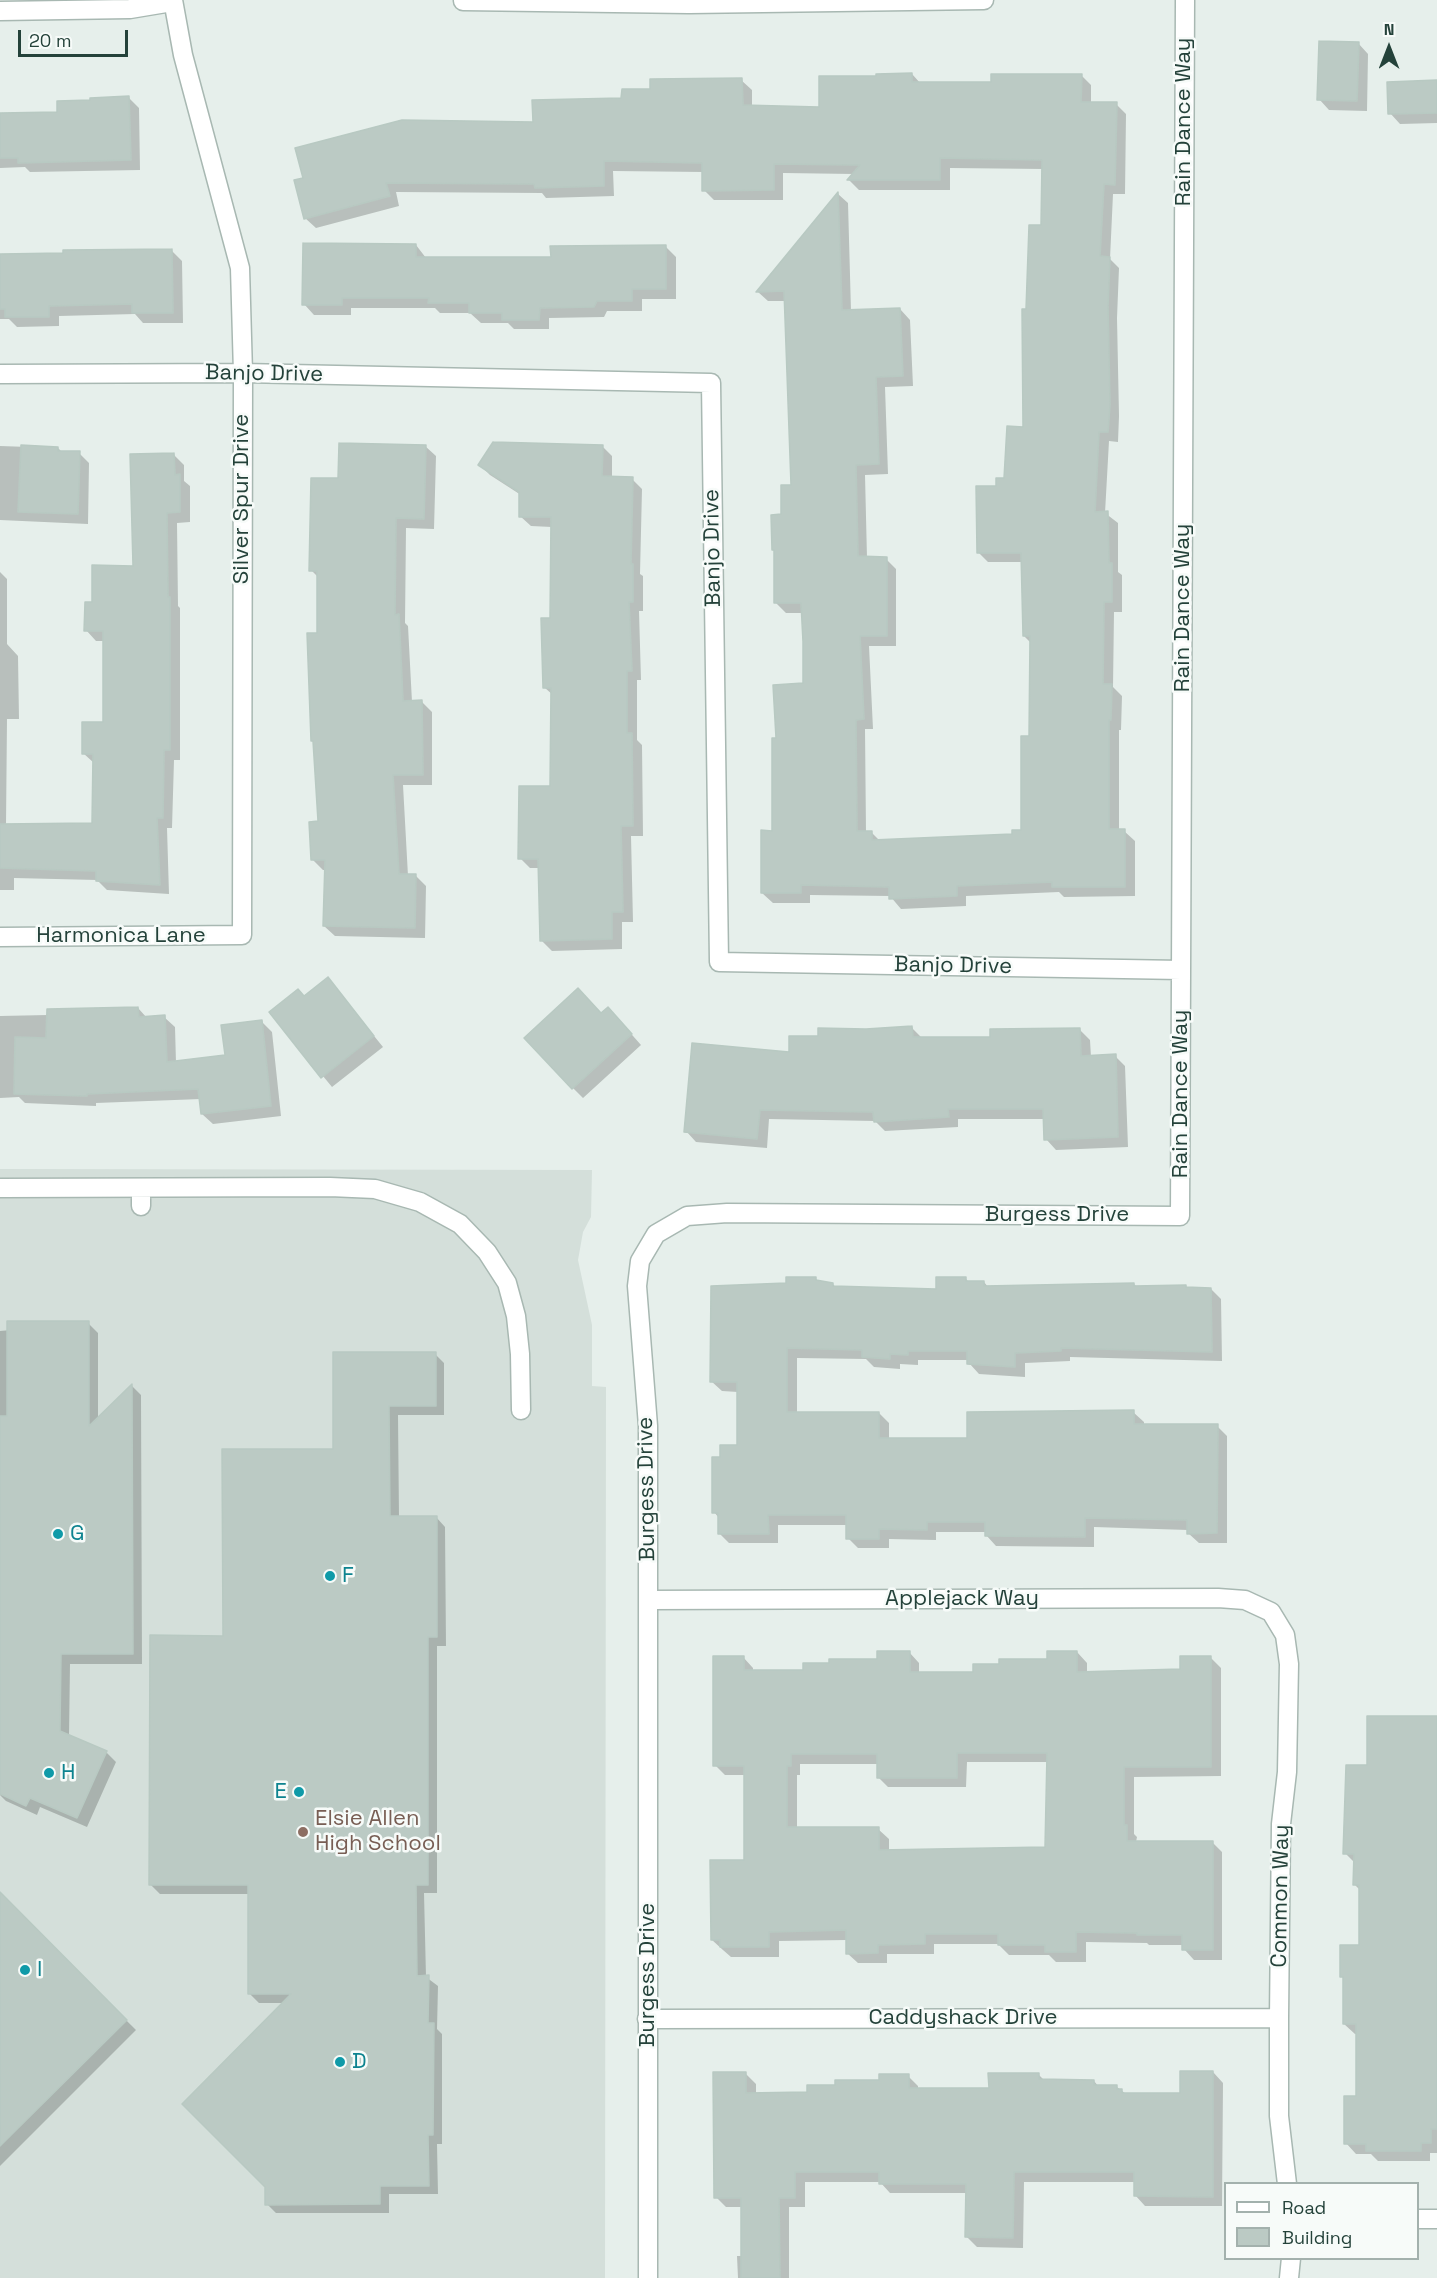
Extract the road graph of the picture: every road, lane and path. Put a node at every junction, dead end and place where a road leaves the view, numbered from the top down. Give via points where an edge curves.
1 (984, 0) edge
2 (1185, 0) edge
3 (172, 1) edge
4 (463, 1) edge
5 (689, 2) edge
6 (0, 11) edge
7 (243, 373) junction
8 (0, 374) edge
9 (242, 935) joint
10 (0, 937) edge
11 (1181, 970) junction
12 (0, 1188) edge
13 (141, 1188) junction
14 (141, 1206) dead end
15 (1180, 1216) joint
16 (521, 1410) dead end
17 (649, 1600) junction
18 (1271, 1612) joint
19 (1279, 2018) junction
20 (648, 2019) junction
21 (1287, 2182) edge
22 (1419, 2219) edge
23 (1437, 2219) edge
24 (1291, 2260) edge
25 (648, 2278) edge
26 (1289, 2278) edge

1 - 5 street
2 - 11 street, Rain Dance Way
3 - 6 street via 130,9
3 - 7 street, Silver Spur Drive via 240,268
4 - 5 street
7 - 8 street, Banjo Drive
7 - 9 street, Silver Spur Drive
7 - 11 street, Banjo Drive via 711,383 719,962
9 - 10 street, Harmonica Lane
11 - 15 street, Rain Dance Way
12 - 13 street
13 - 14 street
13 - 16 street via 375,1189 420,1202 460,1224 487,1252 507,1283 516,1316
15 - 17 street, Burgess Drive via 727,1213 687,1216 656,1234 640,1261 637,1286 648,1426
17 - 18 street, Applejack Way via 1218,1598 1245,1600
17 - 20 street, Burgess Drive
18 - 19 street, Common Way via 1285,1635 1289,1664 1287,1772 1281,1824
19 - 20 street, Caddyshack Drive
19 - 21 street, Common Way via 1279,2116
20 - 25 street, Burgess Drive
22 - 23 street
24 - 26 street

